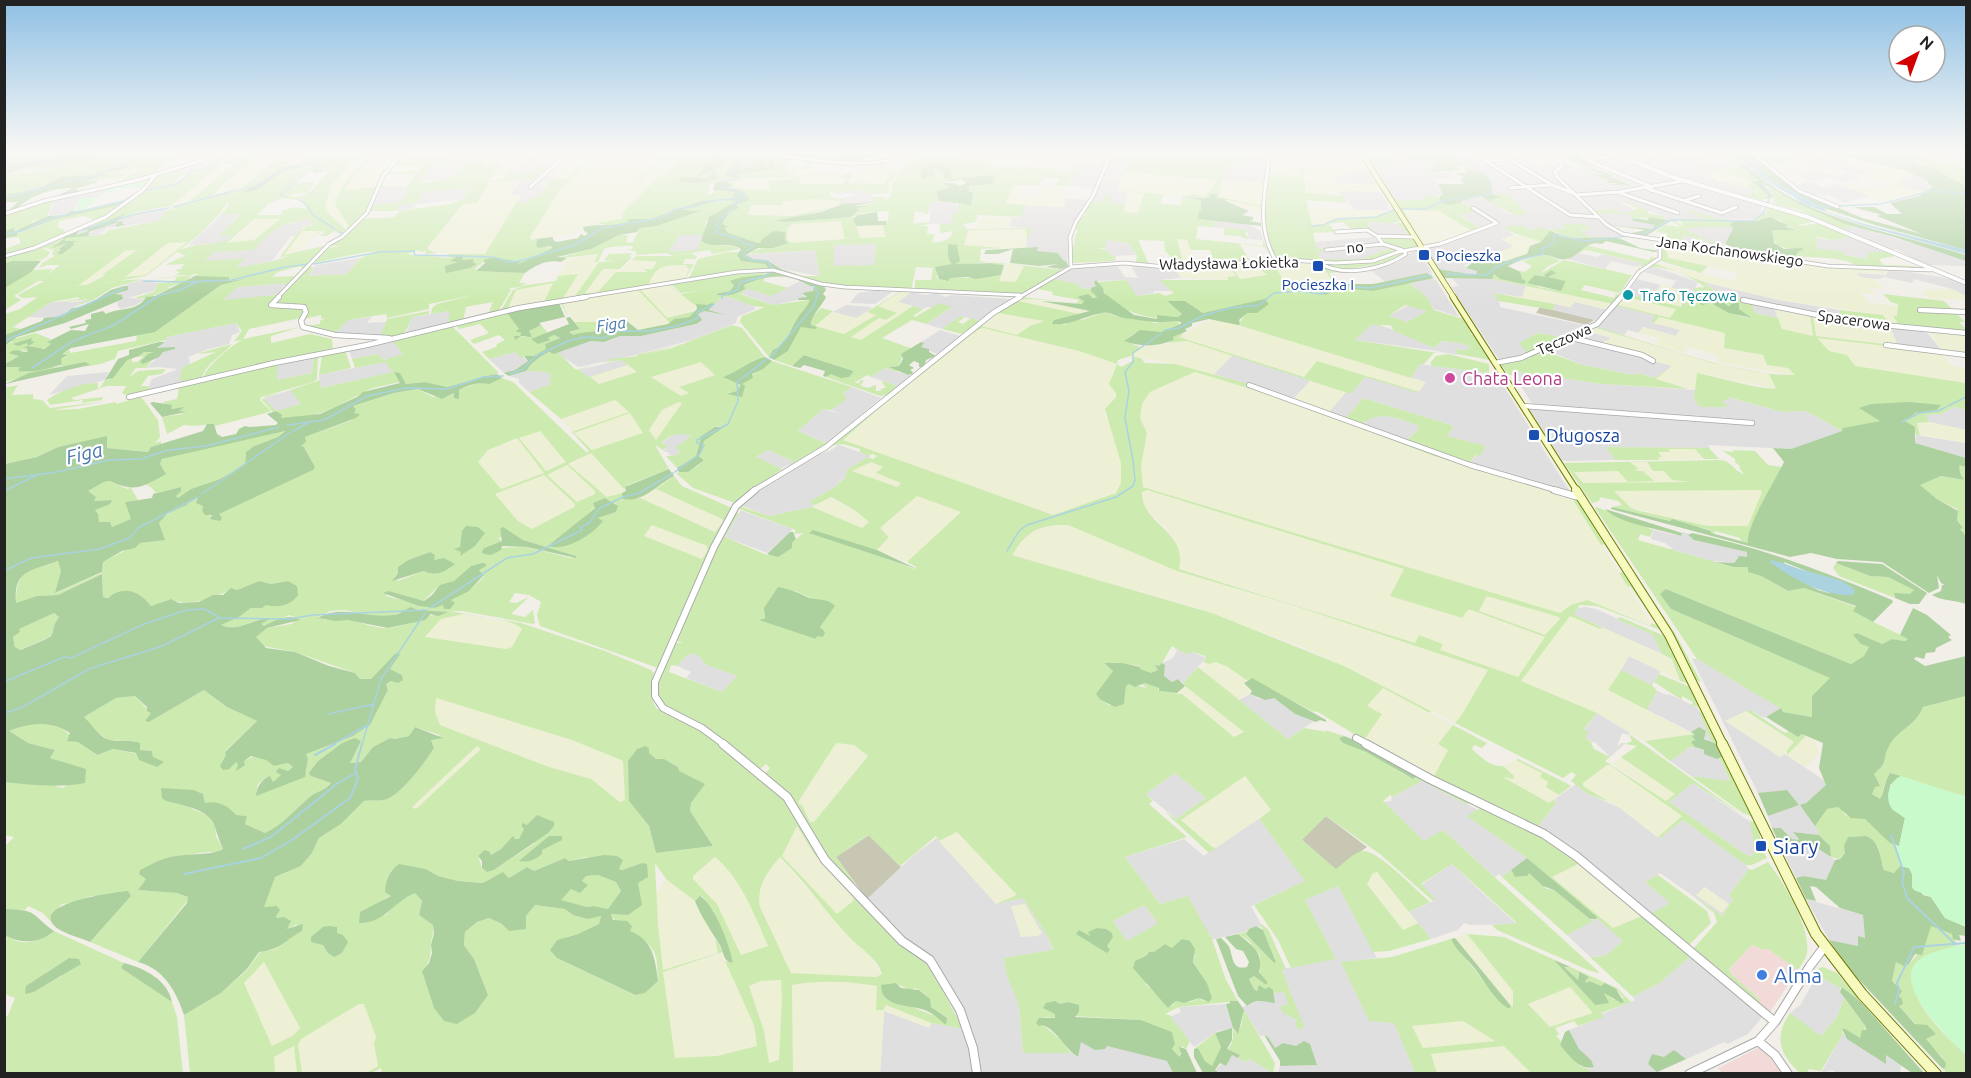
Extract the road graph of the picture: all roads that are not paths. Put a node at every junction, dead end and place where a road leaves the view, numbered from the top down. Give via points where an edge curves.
1 (43, 201) edge
2 (127, 201) edge
3 (373, 201) edge
4 (1090, 201) edge
5 (1264, 201) edge
6 (1392, 201) edge
7 (1548, 201) edge
8 (1582, 201) edge
9 (1645, 201) edge
10 (1685, 201) edge
11 (1762, 201) edge
12 (1824, 201) edge
13 (1736, 207) dead end
14 (1838, 207) dead end
15 (1473, 208) dead end
16 (1678, 213) dead end
17 (4, 214) edge
18 (1598, 217) junction
19 (1336, 232) dead end
20 (1377, 236) junction
21 (1414, 237) junction
22 (1660, 241) junction
23 (1383, 244) junction
24 (1421, 248) junction
25 (1413, 249) joint
26 (1326, 250) dead end
27 (1404, 250) junction
28 (5, 256) edge
29 (1275, 259) junction
30 (1316, 262) junction
31 (1071, 267) junction
32 (1931, 270) junction
33 (1966, 283) edge
34 (1022, 295) junction
35 (1743, 300) dead end
36 (1920, 310) dead end
37 (1966, 312) edge
38 (1966, 333) edge
39 (407, 336) junction
40 (1568, 337) junction
41 (1886, 345) dead end
42 (1966, 355) edge
43 (1653, 361) dead end
44 (1495, 363) junction
45 (1249, 385) dead end
46 (129, 397) dead end
47 (1524, 406) junction
48 (1752, 423) dead end
49 (1582, 498) junction
50 (1356, 738) dead end
51 (1826, 949) junction
52 (1775, 1022) junction
53 (1758, 1041) junction
54 (977, 1074) edge
55 (1689, 1074) edge
56 (1788, 1074) edge
57 (1936, 1074) edge

1 - 17 street
2 - 28 street via 106,217
3 - 39 street via 368,212 329,244 271,306 299,304 306,312 301,321 303,327 315,331 363,337
4 - 31 street via 1070,237
5 - 29 street via 1261,221 1265,242
6 - 21 main road
7 - 18 street via 1570,215
8 - 18 street, Jana Kochanowskiego
9 - 16 street
10 - 13 street via 1722,213
11 - 32 street
12 - 14 street
15 - 24 street via 1497,224
18 - 22 street, Jana Kochanowskiego via 1623,234
19 - 20 street via 1367,230
20 - 21 street
20 - 23 street
21 - 24 main road
22 - 32 street, Jana Kochanowskiego via 1836,267
22 - 40 street, Tęczowa via 1660,258 1639,272 1604,318
23 - 26 street, no
23 - 27 street
24 - 25 street
24 - 44 main road
25 - 27 street
27 - 30 street via 1373,261
27 - 30 street via 1406,254 1393,263 1339,271
29 - 30 street, Władysława Łokietka
29 - 31 street, Władysława Łokietka via 1209,266 1124,263
31 - 34 street, Władysława Łokietka
32 - 33 street, Jana Kochanowskiego
34 - 39 street via 830,286 763,269 559,300
34 - 54 street, Władysława Łokietka via 993,313 826,447 762,484 736,506 655,682 655,696 663,708 702,728 787,797 825,860 902,941 930,960 960,1010
35 - 38 street, Spacerowa via 1851,322
36 - 37 street
39 - 46 street
40 - 43 street
40 - 44 street, Tęczowa via 1521,358
41 - 42 street
44 - 47 main road
45 - 49 street via 1470,465
47 - 48 street
47 - 49 main road
49 - 51 main road via 1669,634 1805,914
50 - 52 street via 1544,834 1576,856
51 - 52 street via 1810,966
51 - 57 main road
52 - 53 street
53 - 55 street
53 - 56 street via 1775,1054

